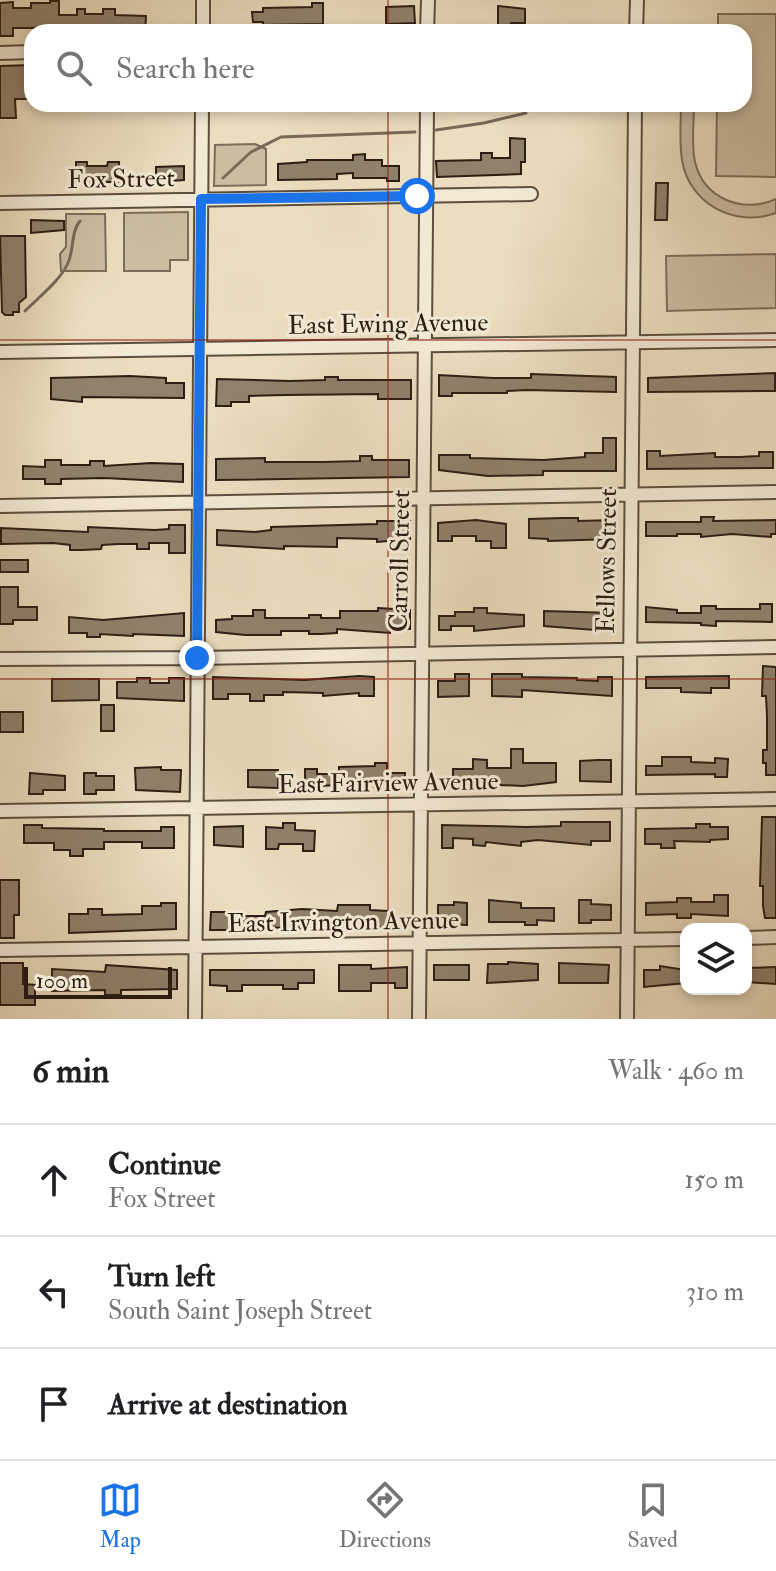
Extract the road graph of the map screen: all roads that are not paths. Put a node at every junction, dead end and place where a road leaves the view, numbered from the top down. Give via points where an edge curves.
1 (203, 0) edge
2 (428, 0) edge
3 (637, 0) edge
4 (203, 24) edge
5 (427, 24) edge
6 (636, 24) edge
7 (24, 52) edge
8 (0, 53) edge
9 (202, 112) edge
10 (427, 112) edge
11 (635, 112) edge
12 (531, 194) dead end
13 (425, 196) junction
14 (201, 199) junction
15 (0, 203) edge
16 (776, 340) edge
17 (633, 342) junction
18 (424, 346) junction
19 (200, 349) junction
20 (0, 352) edge
21 (776, 492) edge
22 (630, 495) junction
23 (423, 498) junction
24 (199, 503) junction
25 (0, 506) edge
26 (776, 647) edge
27 (628, 649) junction
28 (422, 653) junction
29 (197, 658) junction
30 (0, 659) edge
31 (776, 799) edge
32 (628, 801) junction
33 (421, 805) junction
34 (196, 808) junction
35 (0, 811) edge
36 (776, 937) edge
37 (752, 938) edge
38 (680, 939) edge
39 (628, 940) junction
40 (419, 942) junction
41 (195, 947) junction
42 (0, 950) edge
43 (195, 1019) edge
44 (419, 1019) edge
45 (627, 1019) edge

1 - 4 street
2 - 5 street
3 - 6 street
7 - 8 street
9 - 14 street
10 - 13 street, Carroll Street
11 - 17 street, Fellows Street
12 - 13 street, Fox Street
13 - 14 street, Fox Street
13 - 18 street, Carroll Street
14 - 15 street, Fox Street
14 - 19 street
16 - 17 street, East Ewing Avenue
17 - 18 street, East Ewing Avenue
17 - 22 street, Fellows Street
18 - 19 street, East Ewing Avenue
18 - 23 street, Carroll Street
19 - 20 street, East Ewing Avenue
19 - 24 street
21 - 22 street
22 - 23 street
22 - 27 street, Fellows Street
23 - 24 street
23 - 28 street, Carroll Street
24 - 25 street
24 - 29 street
26 - 27 street
27 - 28 street
27 - 32 street, Fellows Street
28 - 29 street
28 - 33 street, Carroll Street
29 - 30 street
29 - 34 street
31 - 32 street, East Fairview Avenue
32 - 33 street, East Fairview Avenue
32 - 39 street, Fellows Street
33 - 34 street, East Fairview Avenue
33 - 40 street, Carroll Street
34 - 35 street, East Fairview Avenue
34 - 41 street
36 - 37 street
38 - 39 street, East Irvington Avenue
39 - 40 street, East Irvington Avenue
39 - 45 street, Fellows Street
40 - 41 street, East Irvington Avenue
40 - 44 street, Carroll Street
41 - 42 street, East Irvington Avenue
41 - 43 street

